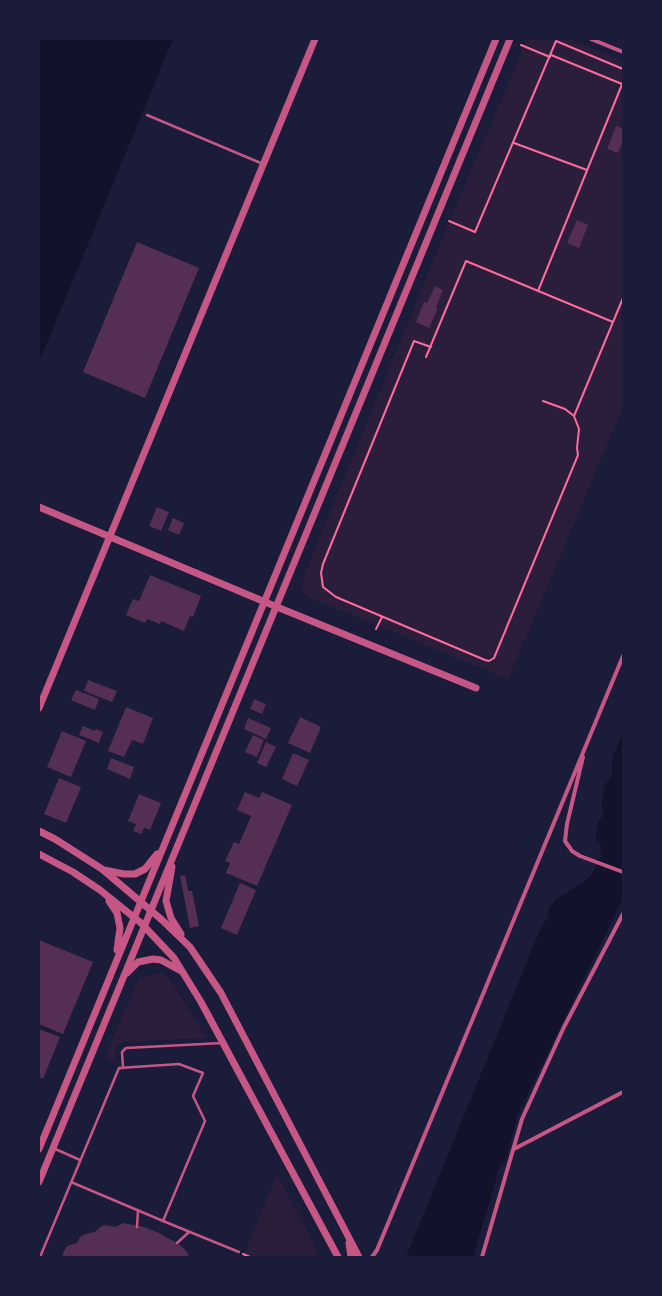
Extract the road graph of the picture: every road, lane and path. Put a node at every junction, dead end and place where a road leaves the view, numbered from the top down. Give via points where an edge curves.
1 (315, 39) edge
2 (496, 39) edge
3 (510, 39) edge
4 (591, 39) edge
5 (557, 40) edge
6 (521, 45) dead end
7 (623, 52) edge
8 (550, 56) junction
9 (623, 69) edge
10 (623, 83) edge
11 (147, 115) dead end
12 (514, 142) junction
13 (263, 164) junction
14 (587, 170) junction
15 (449, 221) dead end
16 (538, 291) junction
17 (623, 298) edge
18 (613, 322) junction
19 (431, 348) junction
20 (426, 357) dead end
21 (543, 401) dead end
22 (574, 416) junction
23 (39, 507) edge
24 (110, 537) junction
25 (264, 602) junction
26 (277, 607) junction
27 (382, 617) junction
28 (376, 629) dead end
29 (623, 656) edge
30 (476, 688) dead end
31 (39, 708) edge
32 (585, 747) junction
33 (39, 831) edge
34 (164, 844) junction
35 (176, 851) junction
36 (39, 854) edge
37 (102, 869) junction
38 (623, 872) edge
39 (100, 890) junction
40 (141, 902) junction
41 (152, 911) junction
42 (623, 914) edge
43 (134, 918) junction
44 (145, 926) junction
45 (190, 947) junction
46 (184, 973) junction
47 (110, 977) junction
48 (121, 980) junction
49 (224, 1043) junction
50 (123, 1068) junction
51 (623, 1092) edge
52 (53, 1148) junction
53 (39, 1149) edge
54 (514, 1149) junction
55 (80, 1160) junction
56 (39, 1182) edge
57 (71, 1182) junction
58 (138, 1210) junction
59 (163, 1221) junction
60 (137, 1227) dead end
61 (189, 1232) junction
62 (348, 1237) junction
63 (177, 1243) dead end
64 (239, 1252) dead end
65 (40, 1257) edge
66 (338, 1257) edge
67 (351, 1257) edge
68 (359, 1257) edge
69 (372, 1257) edge
70 (482, 1257) edge

1 - 13 street
2 - 25 street
3 - 26 street
4 - 7 street
5 - 8 path
5 - 9 path
6 - 8 path
8 - 10 path
8 - 12 path
10 - 14 path
11 - 13 lane
12 - 14 path
12 - 15 path via 475,232
13 - 24 street
14 - 16 path
16 - 18 path
16 - 19 path via 466,262
17 - 18 path
18 - 22 path
19 - 20 path
19 - 27 path via 414,341 321,573 323,587 329,593
21 - 22 path via 565,409
22 - 27 path via 579,429 578,455 494,658 485,660
23 - 24 street
24 - 25 street
24 - 31 street
25 - 26 street
25 - 34 street
26 - 30 street
26 - 35 street
27 - 28 path
29 - 32 street
32 - 38 street via 565,841 572,851
32 - 69 street
33 - 37 street
34 - 37 street via 145,868 135,874
34 - 40 street
35 - 41 street
35 - 45 street via 166,901 171,918
36 - 39 street
37 - 40 street
39 - 43 street
39 - 47 street via 114,907 120,928 119,943
40 - 41 street
40 - 43 street
41 - 44 street
41 - 45 street
42 - 54 street via 561,1034 522,1120
43 - 44 street
43 - 47 street
44 - 46 street
44 - 48 street
45 - 62 street via 221,993
46 - 48 street via 161,960 146,959 138,962
46 - 49 street
47 - 53 street
48 - 52 street
49 - 50 lane via 126,1048 122,1052
49 - 66 street
50 - 55 lane via 118,1068
50 - 59 lane via 179,1064 203,1073 193,1096 205,1121
51 - 54 street
52 - 55 lane
52 - 56 street
54 - 70 street
55 - 57 lane
57 - 58 lane
57 - 65 lane
58 - 59 lane
58 - 60 lane
59 - 61 lane
61 - 63 lane
61 - 64 lane
62 - 67 street
62 - 68 street

